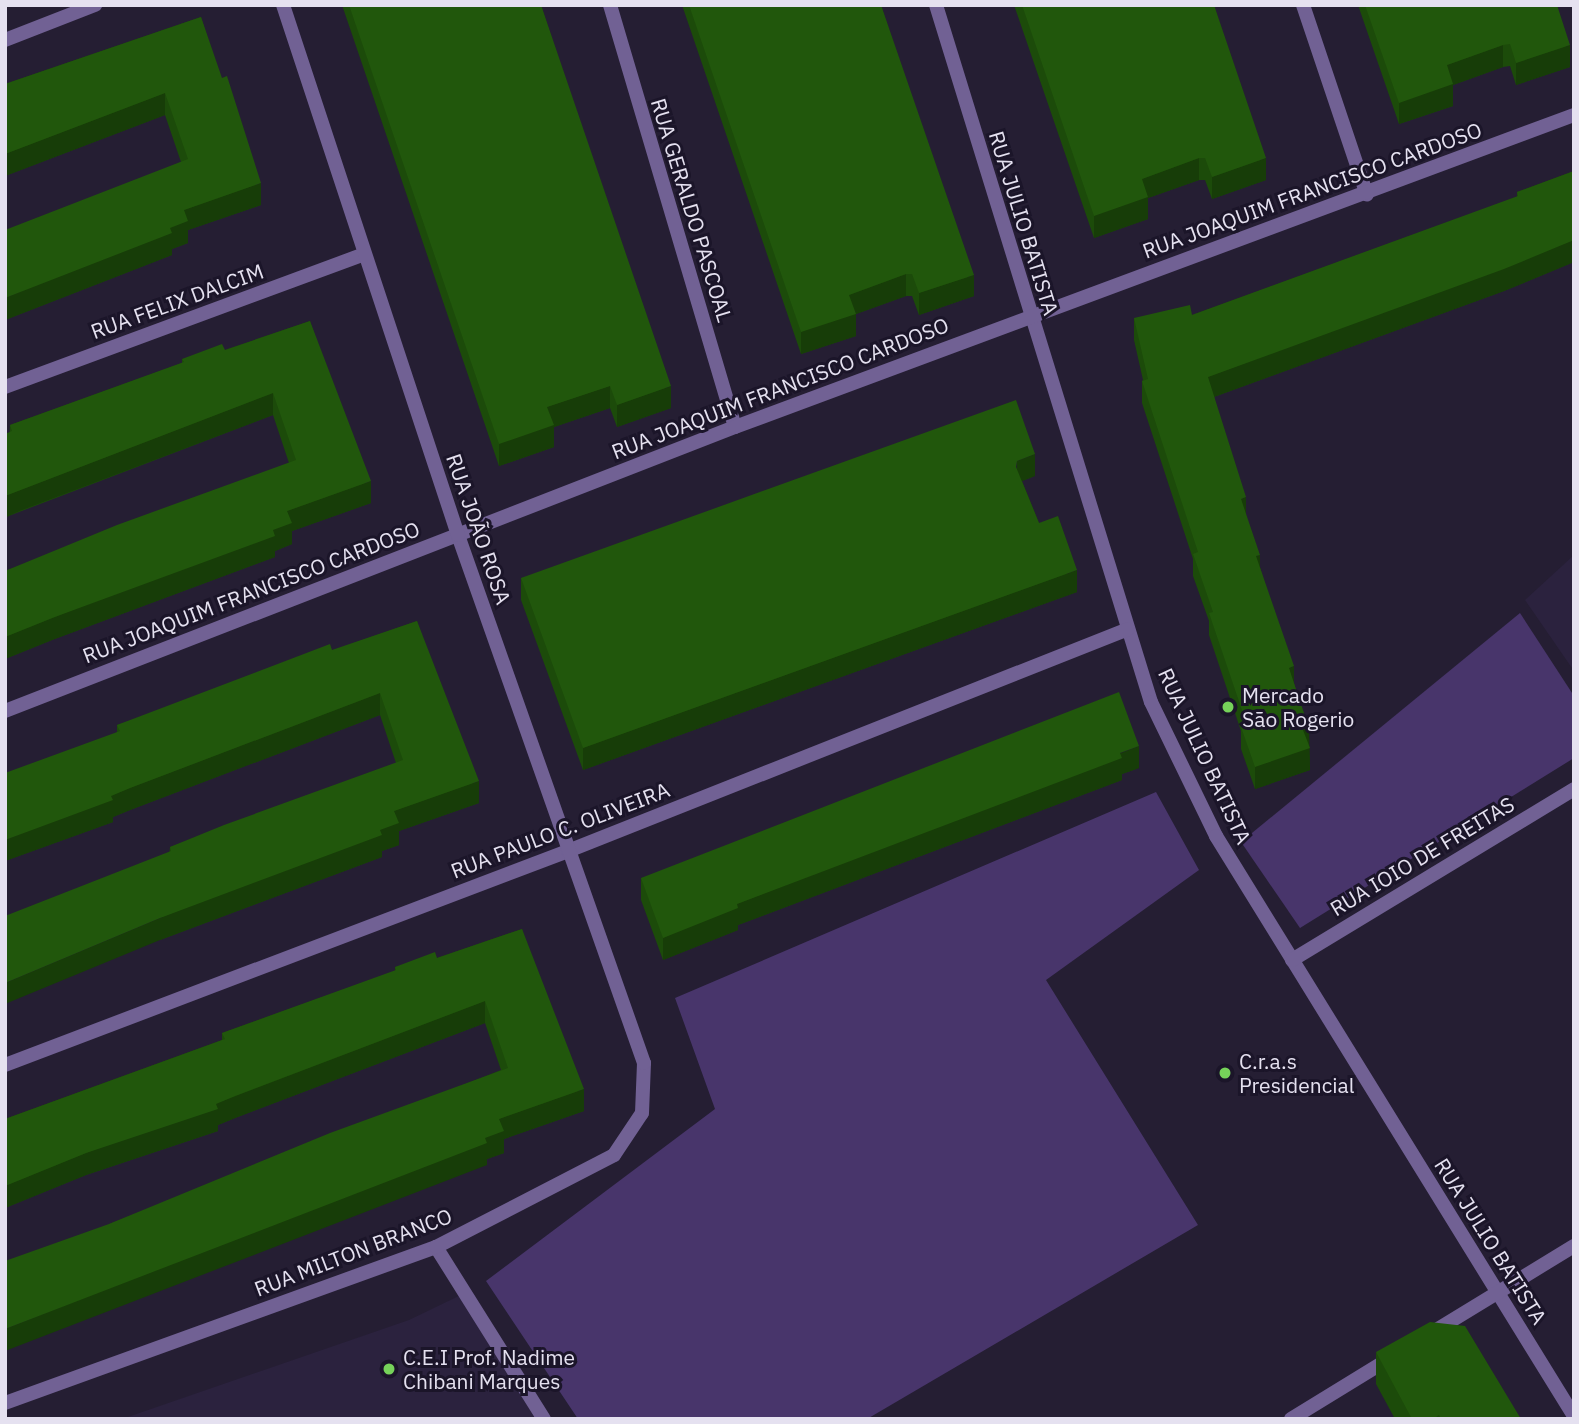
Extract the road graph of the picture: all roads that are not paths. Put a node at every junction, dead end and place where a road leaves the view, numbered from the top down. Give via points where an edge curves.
1 (95, 5) edge
2 (284, 5) edge
3 (610, 5) edge
4 (936, 5) edge
5 (1303, 5) edge
6 (5, 40) edge
7 (1574, 115) edge
8 (1367, 195) junction
9 (364, 254) junction
10 (1030, 315) junction
11 (5, 387) edge
12 (735, 427) junction
13 (458, 535) junction
14 (1128, 629) junction
15 (5, 710) edge
16 (1574, 789) edge
17 (568, 851) junction
18 (1292, 960) junction
19 (644, 1063) joint
20 (5, 1065) edge
21 (1574, 1246) edge
22 (436, 1247) junction
23 (1499, 1292) junction
24 (5, 1403) edge
25 (1574, 1416) edge
26 (544, 1419) edge
27 (1291, 1419) edge

1 - 6 street
2 - 9 street, RUA JOÃO ROSA
3 - 12 street, RUA GERALDO PASCOAL
4 - 10 street, RUA JULIO BATISTA
5 - 8 street
7 - 8 street, RUA JOAQUIM FRANCISCO CARDOSO
8 - 10 street, RUA JOAQUIM FRANCISCO CARDOSO
9 - 11 street, RUA FELIX DALCIM
9 - 13 street, RUA JOÃO ROSA
10 - 12 street, RUA JOAQUIM FRANCISCO CARDOSO
10 - 14 street, RUA JULIO BATISTA
12 - 13 street, RUA JOAQUIM FRANCISCO CARDOSO
13 - 15 street, RUA JOAQUIM FRANCISCO CARDOSO
13 - 17 street, RUA JOÃO ROSA
14 - 17 street, RUA PAULO C. OLIVEIRA
14 - 18 street, RUA JULIO BATISTA via 1152,702 1216,836
16 - 18 street, RUA IOIO DE FREITAS
17 - 19 street, RUA JOÃO ROSA
17 - 20 street, RUA PAULO C. OLIVEIRA
18 - 23 street, RUA JULIO BATISTA
19 - 22 street, RUA MILTON BRANCO via 642,1113 614,1155
21 - 23 street
22 - 24 street, RUA MILTON BRANCO
22 - 26 street
23 - 25 street, RUA JULIO BATISTA
23 - 27 street

